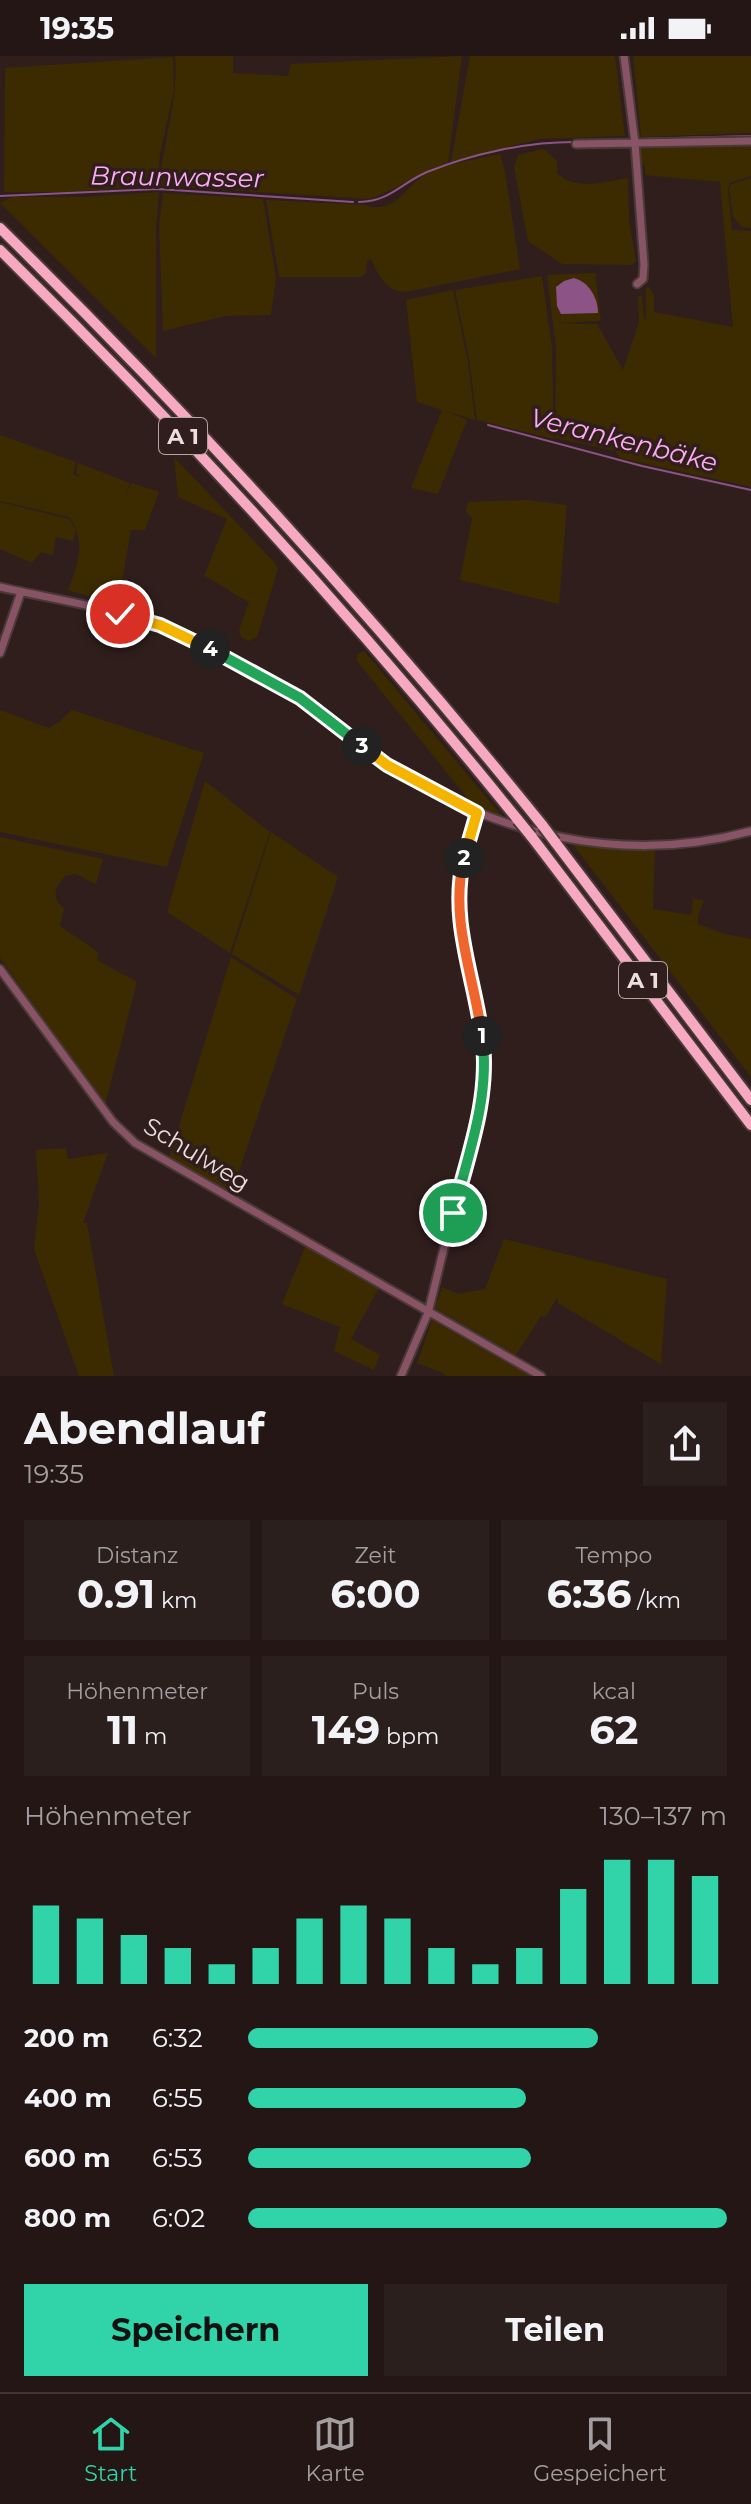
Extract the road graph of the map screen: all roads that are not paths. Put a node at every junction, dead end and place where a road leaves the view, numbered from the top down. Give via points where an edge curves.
1 (624, 56) edge
2 (751, 141) edge
3 (635, 143) junction
4 (576, 144) dead end
5 (0, 228) edge
6 (0, 250) edge
7 (637, 284) dead end
8 (0, 587) edge
9 (21, 592) junction
10 (0, 653) edge
11 (477, 813) junction
12 (751, 831) edge
13 (0, 969) edge
14 (751, 1100) edge
15 (751, 1125) edge
16 (428, 1313) junction
17 (401, 1376) edge
18 (541, 1376) edge

1 - 3 street
2 - 3 street
3 - 4 street
3 - 7 street via 644,265
5 - 14 highway, A 1, bridge via 184,414 368,616 543,826
6 - 15 highway, A 1, bridge via 173,424 361,632 531,836
8 - 9 street
9 - 10 street
9 - 11 street via 150,622 196,641 292,693 387,765
11 - 12 street via 555,836 627,845 679,846
11 - 16 street via 461,868 458,903 463,954 483,1043 483,1083
13 - 16 street, Schulweg via 113,1122 135,1143
16 - 17 street
16 - 18 street, Schulweg

